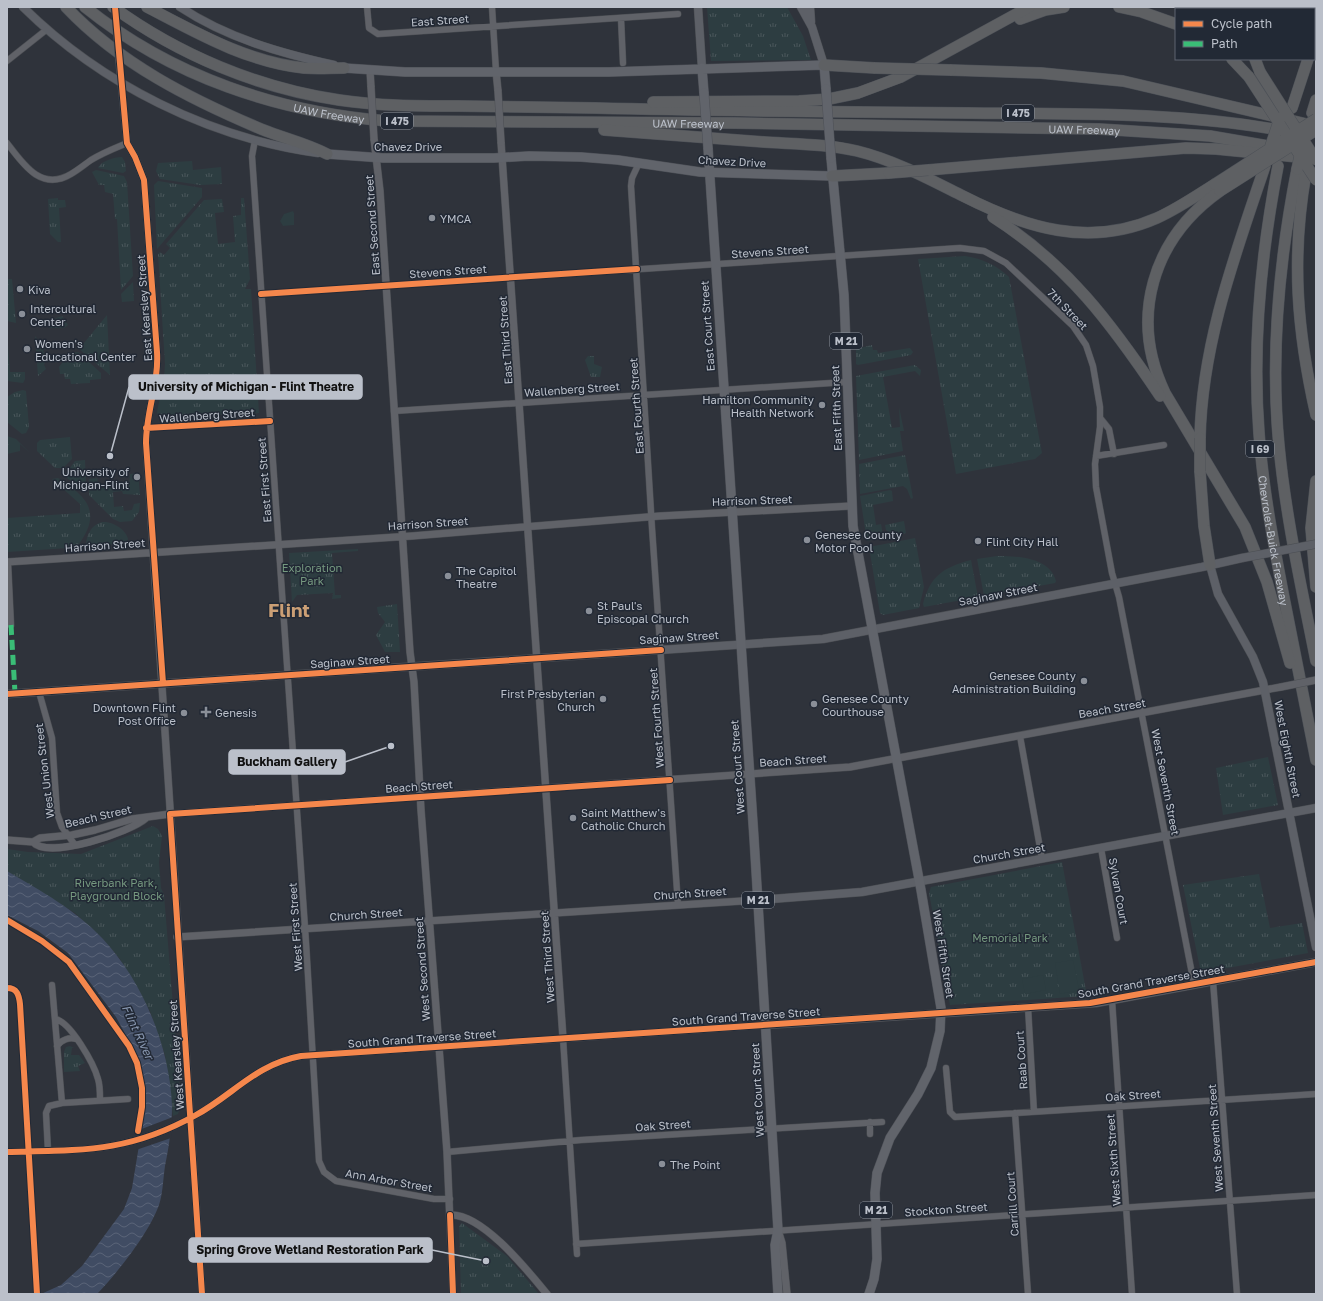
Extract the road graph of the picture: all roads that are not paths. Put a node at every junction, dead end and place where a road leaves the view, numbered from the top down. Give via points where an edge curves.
1 (23, 7) edge
2 (66, 7) edge
3 (85, 7) edge
4 (114, 7) edge
5 (147, 7) edge
6 (180, 7) edge
7 (367, 7) edge
8 (492, 7) edge
9 (698, 7) edge
10 (801, 7) edge
11 (810, 7) edge
12 (1029, 7) edge
13 (1064, 7) edge
14 (1119, 7) edge
15 (678, 14) dead end
16 (620, 18) junction
17 (1175, 24) edge
18 (493, 26) junction
19 (812, 27) junction
20 (46, 30) junction
21 (1316, 33) edge
22 (1315, 36) edge
23 (942, 56) junction
24 (1233, 60) edge
25 (1254, 60) edge
26 (1303, 60) edge
27 (1308, 60) edge
28 (7, 61) edge
29 (623, 63) dead end
30 (824, 65) junction
31 (344, 68) junction
32 (702, 68) junction
33 (370, 70) junction
34 (496, 71) junction
35 (121, 82) junction
36 (1316, 100) edge
37 (541, 107) junction
38 (1288, 107) junction
39 (1314, 116) edge
40 (516, 123) junction
41 (1316, 126) edge
42 (1316, 130) edge
43 (1316, 137) edge
44 (255, 140) junction
45 (7, 143) edge
46 (127, 143) junction
47 (327, 154) junction
48 (1316, 155) edge
49 (502, 157) junction
50 (376, 158) junction
51 (1316, 160) edge
52 (639, 163) junction
53 (1301, 171) junction
54 (709, 172) junction
55 (928, 174) junction
56 (832, 176) junction
57 (1316, 180) edge
58 (1217, 188) junction
59 (993, 255) joint
60 (841, 256) junction
61 (715, 264) junction
62 (637, 269) junction
63 (510, 277) junction
64 (386, 286) junction
65 (261, 294) junction
66 (847, 382) junction
67 (723, 389) junction
68 (645, 395) junction
69 (519, 403) junction
70 (394, 411) junction
71 (1316, 415) edge
72 (1101, 419) junction
73 (270, 421) junction
74 (146, 428) junction
75 (1196, 440) junction
76 (1164, 445) dead end
77 (1114, 454) junction
78 (1096, 456) junction
79 (1316, 481) edge
80 (851, 506) junction
81 (731, 512) junction
82 (652, 517) junction
83 (527, 527) junction
84 (402, 536) junction
85 (278, 544) junction
86 (1316, 544) edge
87 (153, 553) junction
88 (7, 562) edge
89 (1210, 565) junction
90 (1116, 583) junction
91 (1316, 587) edge
92 (11, 625) dead end
93 (872, 630) junction
94 (740, 644) junction
95 (661, 650) junction
96 (536, 658) junction
97 (1316, 661) edge
98 (412, 667) junction
99 (287, 675) junction
100 (1316, 680) edge
101 (162, 683) junction
102 (1265, 690) junction
103 (39, 692) junction
104 (7, 694) edge
105 (1142, 713) junction
106 (1310, 728) junction
107 (1020, 736) junction
108 (897, 759) junction
109 (1316, 760) edge
110 (750, 774) junction
111 (670, 780) junction
112 (546, 788) junction
113 (420, 796) junction
114 (296, 805) junction
115 (1312, 809) edge
116 (1289, 813) junction
117 (170, 814) junction
118 (146, 818) junction
119 (1166, 835) junction
120 (68, 836) junction
121 (7, 840) edge
122 (33, 842) junction
123 (75, 845) junction
124 (1101, 848) junction
125 (1042, 859) junction
126 (920, 881) junction
127 (758, 900) junction
128 (678, 905) junction
129 (555, 913) junction
130 (429, 921) junction
131 (305, 930) junction
132 (177, 937) junction
133 (1118, 938) dead end
134 (1316, 947) edge
135 (1316, 962) edge
136 (1213, 981) junction
137 (1194, 984) junction
138 (52, 985) dead end
139 (1112, 1000) junction
140 (1028, 1008) junction
141 (941, 1013) junction
142 (55, 1019) junction
143 (765, 1025) junction
144 (564, 1038) junction
145 (76, 1039) junction
146 (57, 1046) junction
147 (439, 1046) junction
148 (312, 1055) junction
149 (946, 1068) dead end
150 (1316, 1094) edge
151 (128, 1099) dead end
152 (1223, 1099) junction
153 (100, 1100) junction
154 (62, 1102) junction
155 (1119, 1106) junction
156 (1034, 1112) junction
157 (1015, 1113) junction
158 (191, 1118) junction
159 (870, 1122) junction
160 (882, 1122) dead end
161 (771, 1128) junction
162 (870, 1134) dead end
163 (570, 1141) junction
164 (48, 1151) junction
165 (7, 1152) edge
166 (446, 1152) junction
167 (327, 1175) joint
168 (1316, 1195) edge
169 (450, 1199) junction
170 (1230, 1201) junction
171 (1126, 1207) junction
172 (1022, 1214) junction
173 (450, 1215) junction
174 (876, 1224) junction
175 (778, 1230) junction
176 (576, 1244) junction
177 (577, 1254) dead end
178 (202, 1294) edge
179 (453, 1294) edge
180 (547, 1294) edge
181 (778, 1294) edge
182 (787, 1294) edge
183 (869, 1294) edge
184 (1028, 1294) edge
185 (1132, 1294) edge
186 (1237, 1294) edge

1 - 20 main road, Chavez Drive
2 - 47 highway via 102,41 145,72 254,126
3 - 40 highway, UAW Freeway / I 475 via 133,41 184,70 280,104 336,116 388,121
4 - 35 street, East Kearsley Street, bridge
4 - 37 highway, UAW Freeway / I 475 via 158,36 205,60 296,92 377,104
5 - 31 highway via 204,37 259,58 305,68
6 - 31 main road via 218,28 253,43
7 - 18 street, East Street via 368,25 371,31 378,34
8 - 18 street, East Third Street
9 - 32 main road, East Court Street
10 - 19 main road
11 - 19 main road
12 - 23 highway
13 - 23 highway via 1031,14
14 - 17 highway
15 - 16 street, East Street
16 - 18 street, East Street
16 - 29 street
18 - 34 street, East Third Street
19 - 30 main road
20 - 28 street
20 - 35 main road, Chavez Drive
21 - 22 highway
23 - 37 highway via 886,84 829,99
24 - 57 highway, bridge via 1249,77
25 - 51 highway, bridge
26 - 38 highway
27 - 38 highway, Chevrolet-Buick Freeway / I 69
30 - 32 main road
30 - 41 highway, bridge via 1056,74 1123,81
30 - 56 main road, East Fifth Street, bridge
31 - 33 main road
32 - 34 main road via 609,72
32 - 54 main road, East Court Street / M 21, bridge
33 - 34 main road
33 - 50 street, East Second Street, bridge
34 - 49 street, East Third Street, bridge
35 - 44 main road, Chavez Drive via 187,116
35 - 46 street, East Kearsley Street
36 - 39 highway, Chevrolet-Buick Freeway / I 69
37 - 43 highway, UAW Freeway / I 475 via 1144,116 1236,123
38 - 75 highway, bridge via 1265,166 1220,304 1206,371
38 - 106 highway, Chevrolet-Buick Freeway / I 69, bridge via 1264,244 1258,305 1256,370 1258,425 1270,527
39 - 53 highway, Chevrolet-Buick Freeway / I 69, bridge
39 - 58 highway, bridge
40 - 48 highway, UAW Freeway / I 475 via 1099,129 1210,136
40 - 55 highway via 845,149
41 - 53 highway, bridge
42 - 58 highway, bridge
44 - 47 main road, Chavez Drive via 290,149
44 - 65 street, East First Street via 252,154
45 - 46 street via 32,173 50,180 68,176 92,159
46 - 74 street, East Kearsley Street via 144,180 157,344 156,378
47 - 50 main road, Chavez Drive
49 - 50 main road, Chavez Drive
49 - 52 main road, Chavez Drive via 575,157
49 - 63 street, East Third Street
50 - 64 street, East Second Street
51 - 55 highway via 1186,148
52 - 54 main road, Chavez Drive
52 - 62 street, East Fourth Street via 631,183
53 - 71 highway via 1297,301 1302,345
53 - 97 highway, Chevrolet-Buick Freeway / I 69 via 1280,277 1276,338 1276,401 1284,494
54 - 56 main road, Chavez Drive
54 - 61 main road, East Court Street / M 21
55 - 56 highway, bridge
55 - 58 highway via 991,210 1018,221 1052,230 1084,233 1114,230 1147,222
55 - 75 highway via 1014,231 1049,258 1113,328
56 - 60 main road, East Fifth Street / M 21
58 - 75 highway via 1178,230 1159,265 1149,301 1148,332 1152,361 1165,393
59 - 60 street, Stevens Street via 960,248
59 - 72 street, 7th Street via 1014,269 1082,337 1093,366
60 - 61 street, Stevens Street
60 - 66 main road, East Fifth Street / M 21
61 - 62 street, Stevens Street
61 - 67 main road, East Court Street / M 21
62 - 63 street, Stevens Street
62 - 68 street, East Fourth Street
63 - 64 street, Stevens Street
63 - 69 street, East Third Street
64 - 65 street, Stevens Street
64 - 70 street, East Second Street
65 - 73 street, East First Street
66 - 67 street, Wallenberg Street
66 - 80 main road, East Fifth Street / M 21
67 - 68 street, Wallenberg Street
67 - 81 main road, East Court Street / M 21
68 - 69 street, Wallenberg Street
68 - 82 street, East Fourth Street
69 - 70 street, Wallenberg Street
69 - 83 street, East Third Street
70 - 84 street, East Second Street
72 - 77 street, 7th Street via 1109,429
72 - 78 street, 7th Street
73 - 74 street, Wallenberg Street
73 - 85 street, East First Street
74 - 87 street, East Kearsley Street
75 - 89 highway, bridge
75 - 106 highway via 1257,553
76 - 77 street
77 - 78 street
78 - 90 street, 7th Street via 1097,495
79 - 91 highway via 1311,528
80 - 81 street, Harrison Street
80 - 93 main road, East Fifth Street / M 21
81 - 82 street, Harrison Street
81 - 94 main road, East Court Street / M 21
82 - 83 street, Harrison Street
82 - 95 street, East Fourth Street
83 - 84 street, Harrison Street
83 - 96 street, East Third Street
84 - 85 street, Harrison Street
84 - 98 street, East Second Street
85 - 87 street, Harrison Street
85 - 99 street, East First Street
86 - 89 main road, Saginaw Street, bridge
87 - 88 street, Harrison Street
87 - 101 street, East Kearsley Street
88 - 92 street
89 - 90 main road, Saginaw Street
89 - 102 main road, West Eighth Street via 1218,594 1256,663
90 - 93 main road, Saginaw Street
90 - 105 street, West Seventh Street
93 - 94 main road, Saginaw Street via 823,639
93 - 108 main road, West Fifth Street / M 21
94 - 95 main road, Saginaw Street
94 - 110 main road, West Court Street / M 21
95 - 96 main road, Saginaw Street
95 - 111 street, West Fourth Street
96 - 98 main road, Saginaw Street
96 - 112 street, West Third Street
98 - 99 main road, Saginaw Street
98 - 113 street, West Second Street
99 - 101 main road, Saginaw Street
99 - 114 street, West First Street
100 - 102 street, Beach Street, bridge
101 - 103 main road, Saginaw Street
101 - 117 street, West Kearsley Street
102 - 105 street, Beach Street
102 - 116 main road, West Eighth Street
103 - 104 main road, Saginaw Street
103 - 120 street, West Union Street via 50,729 57,813 60,824
105 - 107 street, Beach Street
105 - 119 street, West Seventh Street
106 - 109 highway, Chevrolet-Buick Freeway / I 69
107 - 108 street, Beach Street
107 - 125 street
108 - 110 street, Beach Street via 835,768
108 - 126 main road, West Fifth Street / M 21
110 - 111 street, Beach Street
110 - 127 main road, West Court Street / M 21
111 - 112 street, Beach Street
111 - 128 street, West Fourth Street
112 - 113 street, Beach Street
112 - 129 street, West Third Street
113 - 114 street, Beach Street
113 - 130 street, West Second Street
114 - 117 street, Beach Street
114 - 131 street, West First Street
115 - 116 main road, Church Street
116 - 119 main road, Church Street
116 - 134 main road, West Eighth Street
117 - 118 street, Beach Street
117 - 132 street, West Kearsley Street
118 - 120 street, Beach Street via 132,819
118 - 123 street, Beach Street via 138,825 115,835
119 - 124 main road, Church Street
119 - 137 street, West Seventh Street
120 - 122 street, Beach Street via 40,838
120 - 123 street, West Union Street
121 - 122 street, Beach Street
122 - 123 street, Beach Street via 44,847
124 - 125 main road, Church Street
124 - 133 street, Sylvan Court
125 - 126 main road, Church Street
126 - 127 main road, Church Street via 840,895
126 - 141 main road, West Fifth Street / M 21
127 - 128 street, Church Street
127 - 143 main road, West Court Street / M 21
128 - 129 street, Church Street
129 - 130 street, Church Street
129 - 144 street, West Third Street
130 - 131 street, Church Street
130 - 147 street, West Second Street
131 - 132 street, Church Street
131 - 148 street, West First Street
132 - 158 street, West Kearsley Street
135 - 136 main road, South Grand Traverse Street
136 - 137 main road, South Grand Traverse Street
136 - 152 street, West Seventh Street
137 - 139 main road, South Grand Traverse Street
138 - 142 street
139 - 140 main road, South Grand Traverse Street
139 - 155 street, West Sixth Street
140 - 141 main road, South Grand Traverse Street
140 - 156 street, Raab Court
141 - 143 main road, South Grand Traverse Street
141 - 174 main road, West Fifth Street / M 21 via 937,1044 929,1073 916,1099 892,1133 879,1166 875,1187
142 - 145 street via 63,1022
142 - 146 street
143 - 144 street, South Grand Traverse Street
143 - 161 main road, West Court Street / M 21
144 - 147 street, South Grand Traverse Street
144 - 163 street, West Third Street
145 - 146 street via 68,1039
145 - 153 street via 97,1076
146 - 154 street
147 - 148 street, South Grand Traverse Street
147 - 166 street, West Second Street
148 - 158 street, South Grand Traverse Street via 285,1059 265,1067
148 - 167 street, West First Street via 318,1157
149 - 157 street, Oak Street via 949,1111 952,1116
150 - 152 street, Oak Street
151 - 153 street
152 - 155 street, Oak Street
152 - 170 street, West Seventh Street
153 - 154 street
154 - 164 street via 52,1105 47,1111
155 - 156 street, Oak Street
155 - 171 street, West Sixth Street
156 - 157 street, Oak Street
157 - 172 street, Carrill Court
158 - 164 street, South Grand Traverse Street via 132,1142 94,1150
158 - 178 street, West Kearsley Street
159 - 160 street, Oak Street
159 - 161 street, Oak Street
159 - 162 street
161 - 163 street, Oak Street
161 - 175 main road, West Court Street / M 21
163 - 166 street, Oak Street
163 - 176 street, West Third Street
164 - 165 street, South Grand Traverse Street
166 - 169 street, West Second Street
167 - 169 street, Ann Arbor Street via 339,1182 439,1200
168 - 170 street, Stockton Street
169 - 173 street, West Second Street
170 - 171 street, Stockton Street
170 - 186 street, West Seventh Street
171 - 172 street, Stockton Street
171 - 185 street, West Sixth Street
172 - 174 street, Stockton Street
172 - 184 street, Carrill Court
173 - 179 street, West Second Street
173 - 180 street via 462,1216 503,1244
174 - 175 street, Stockton Street
174 - 183 main road, West Fifth Street / M 21 via 877,1259
175 - 176 street, Stockton Street
175 - 181 main road, West Court Street / M 21 via 775,1245
175 - 182 street via 782,1243
176 - 177 street, West Third Street

